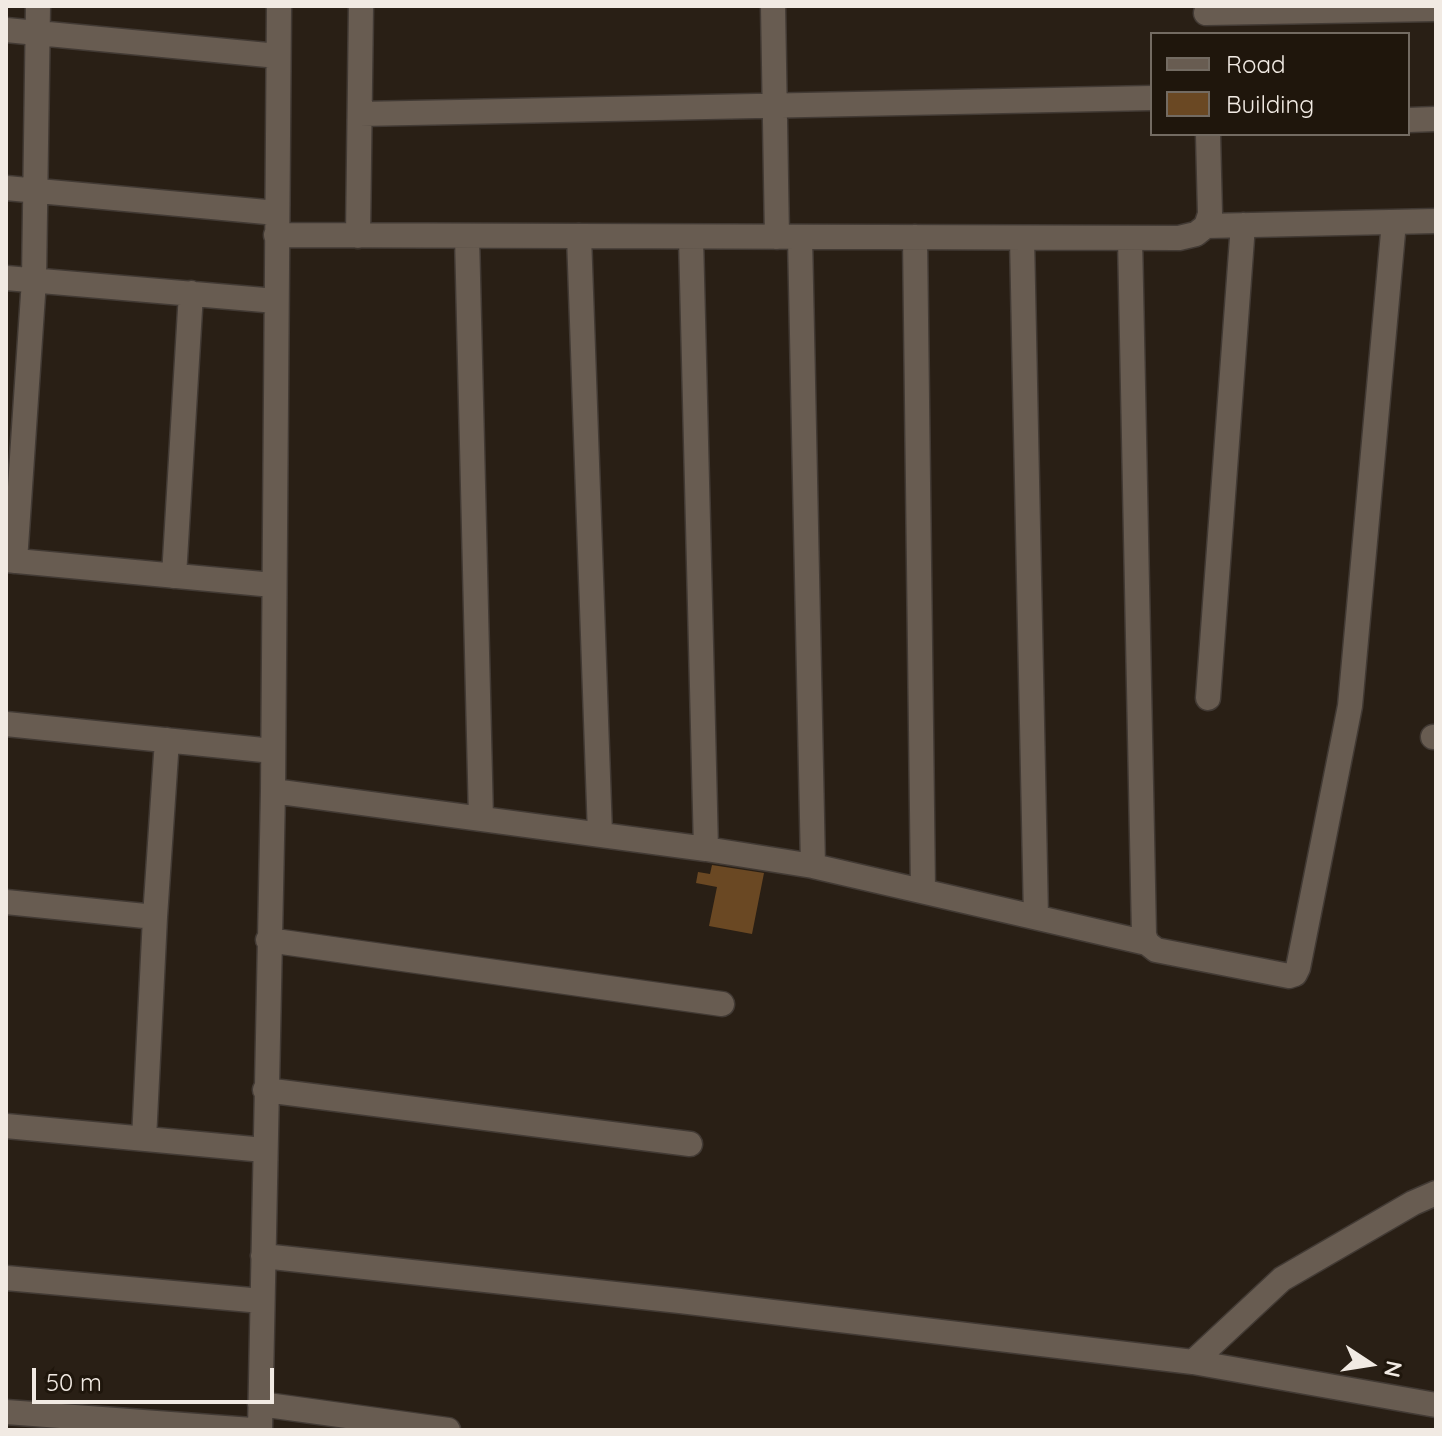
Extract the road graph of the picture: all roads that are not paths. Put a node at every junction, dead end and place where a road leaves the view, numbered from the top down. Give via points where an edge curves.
1 (38, 6) edge
2 (279, 6) edge
3 (361, 6) edge
4 (773, 6) edge
5 (1436, 9) edge
6 (1206, 18) edge
7 (6, 30) edge
8 (37, 33) junction
9 (278, 56) junction
10 (1150, 98) edge
11 (776, 106) junction
12 (360, 114) junction
13 (1436, 119) edge
14 (1410, 120) edge
15 (1208, 136) edge
16 (6, 188) edge
17 (37, 191) junction
18 (1436, 221) edge
19 (1394, 222) junction
20 (277, 224) junction
21 (1243, 225) junction
22 (1206, 226) junction
23 (358, 236) junction
24 (467, 236) junction
25 (579, 236) junction
26 (789, 237) junction
27 (915, 237) junction
28 (691, 238) junction
29 (1022, 238) junction
30 (1130, 238) junction
31 (6, 278) edge
32 (34, 280) junction
33 (191, 293) junction
34 (276, 301) junction
35 (10, 560) edge
36 (174, 576) junction
37 (273, 585) junction
38 (1208, 698) dead end
39 (6, 724) edge
40 (167, 740) junction
41 (273, 751) junction
42 (273, 791) junction
43 (481, 819) junction
44 (600, 834) junction
45 (706, 849) junction
46 (813, 866) junction
47 (923, 891) junction
48 (6, 902) edge
49 (155, 917) junction
50 (1036, 917) junction
51 (268, 940) junction
52 (1147, 943) junction
53 (722, 1004) dead end
54 (265, 1090) junction
55 (6, 1126) edge
56 (144, 1139) junction
57 (690, 1144) dead end
58 (264, 1150) junction
59 (1436, 1193) edge
60 (263, 1256) junction
61 (6, 1278) edge
62 (262, 1301) junction
63 (1193, 1362) junction
64 (260, 1404) junction
65 (1436, 1405) edge
66 (6, 1412) edge
67 (252, 1430) edge
68 (260, 1430) edge
69 (448, 1430) edge

1 - 8 street
2 - 9 street
3 - 12 street
4 - 11 street
5 - 6 street
7 - 8 street
8 - 9 street
8 - 17 street
9 - 20 street
10 - 11 street
11 - 12 street
11 - 26 street
12 - 23 street
13 - 14 street
15 - 22 street
16 - 17 street
17 - 20 street
17 - 32 street
18 - 19 street
19 - 21 street
19 - 52 street via 1350,706 1298,968 1289,976 1156,950
20 - 23 street
20 - 34 street
21 - 22 street
21 - 38 street
22 - 30 street via 1179,238
23 - 24 street
24 - 25 street
24 - 43 street
25 - 28 street
25 - 44 street
26 - 27 street
26 - 28 street
26 - 46 street
27 - 29 street
27 - 47 street
28 - 45 street
29 - 30 street
29 - 50 street
30 - 52 street
31 - 32 street
32 - 33 street
32 - 35 street
33 - 34 street
33 - 36 street
34 - 37 street
35 - 36 street
36 - 37 street
37 - 41 street
39 - 40 street
40 - 41 street
40 - 49 street
41 - 42 street
42 - 43 street
42 - 51 street
43 - 44 street
44 - 45 street
45 - 46 street
46 - 47 street
47 - 50 street
48 - 49 street
49 - 56 street
50 - 52 street
51 - 53 street
51 - 54 street
54 - 57 street
54 - 58 street
55 - 56 street
56 - 58 street
58 - 60 street
59 - 63 street via 1282,1279
60 - 62 street
60 - 63 street
61 - 62 street
62 - 64 street
63 - 65 street
64 - 68 street
64 - 69 street
66 - 67 street

